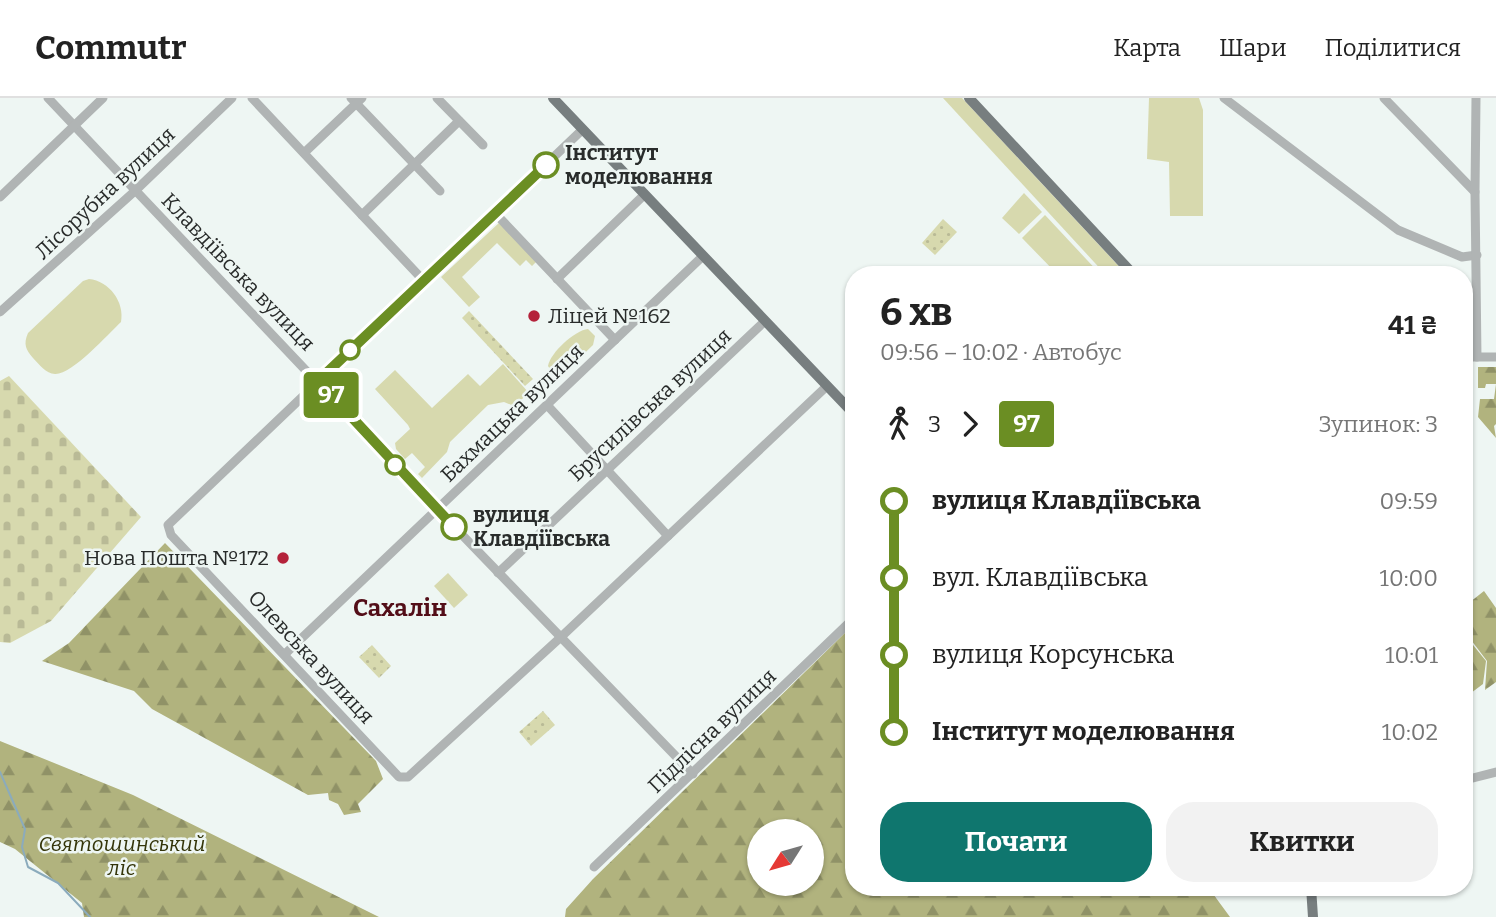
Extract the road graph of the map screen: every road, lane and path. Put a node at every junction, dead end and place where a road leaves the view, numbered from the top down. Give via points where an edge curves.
1 (48, 98) edge
2 (103, 98) edge
3 (232, 98) edge
4 (252, 98) edge
5 (437, 98) edge
6 (554, 98) edge
7 (969, 98) edge
8 (1224, 98) edge
9 (1384, 98) edge
10 (1476, 98) edge
11 (356, 100) edge
12 (459, 121) junction
13 (75, 125) junction
14 (582, 130) junction
15 (483, 145) dead end
16 (304, 153) junction
17 (414, 164) junction
18 (136, 190) junction
19 (440, 191) dead end
20 (1475, 192) junction
21 (645, 195) junction
22 (0, 197) edge
23 (496, 214) junction
24 (362, 215) junction
25 (1477, 255) junction
26 (703, 256) junction
27 (1126, 266) edge
28 (557, 279) junction
29 (423, 280) junction
30 (0, 313) edge
31 (765, 321) junction
32 (615, 340) junction
33 (1473, 357) edge
34 (1477, 357) junction
35 (1496, 357) edge
36 (318, 381) junction
37 (827, 386) junction
38 (547, 405) junction
39 (845, 405) edge
40 (606, 468) junction
41 (437, 509) junction
42 (668, 536) junction
43 (498, 573) junction
44 (845, 627) edge
45 (561, 637) junction
46 (285, 654) junction
47 (1496, 772) edge
48 (693, 774) junction
49 (1473, 778) edge
50 (594, 867) dead end
51 (1312, 896) edge
52 (1313, 917) edge

1 - 13 street, Клавдіївська вулиця
2 - 13 street
3 - 18 street, Лісорубна вулиця
4 - 16 street
5 - 12 street
6 - 14 main road
7 - 27 main road
8 - 25 street via 1398,230 1462,257
9 - 20 street
10 - 20 street
11 - 16 street
11 - 17 street
12 - 15 street
12 - 17 street
13 - 18 street, Клавдіївська вулиця
13 - 22 street
14 - 21 main road
14 - 23 street
16 - 24 street
17 - 19 street
17 - 24 street
18 - 30 street, Лісорубна вулиця
18 - 36 street, Клавдіївська вулиця
20 - 25 street
21 - 26 main road
21 - 28 street
23 - 28 street
23 - 29 street
24 - 29 street
25 - 34 street
26 - 31 main road
26 - 32 street, Бахмацька вулиця
28 - 32 street
29 - 36 street
31 - 37 main road
31 - 40 street, Брусилівська вулиця
32 - 38 street, Бахмацька вулиця
33 - 34 street
34 - 35 street
36 - 41 street, Клавдіївська вулиця
36 - 46 street, Олевська вулиця via 168,525 171,535
37 - 39 main road
37 - 42 street
38 - 40 street
38 - 41 street, Бахмацька вулиця
40 - 42 street
40 - 43 street, Брусилівська вулиця
41 - 43 street, Клавдіївська вулиця
41 - 46 street, Бахмацька вулиця
42 - 45 street
43 - 45 street, Клавдіївська вулиця
44 - 48 street, Підлісна вулиця
45 - 46 street, Олевська вулиця via 404,779
45 - 48 street, Клавдіївська вулиця
47 - 49 street
48 - 50 street, Підлісна вулиця
51 - 52 main road

